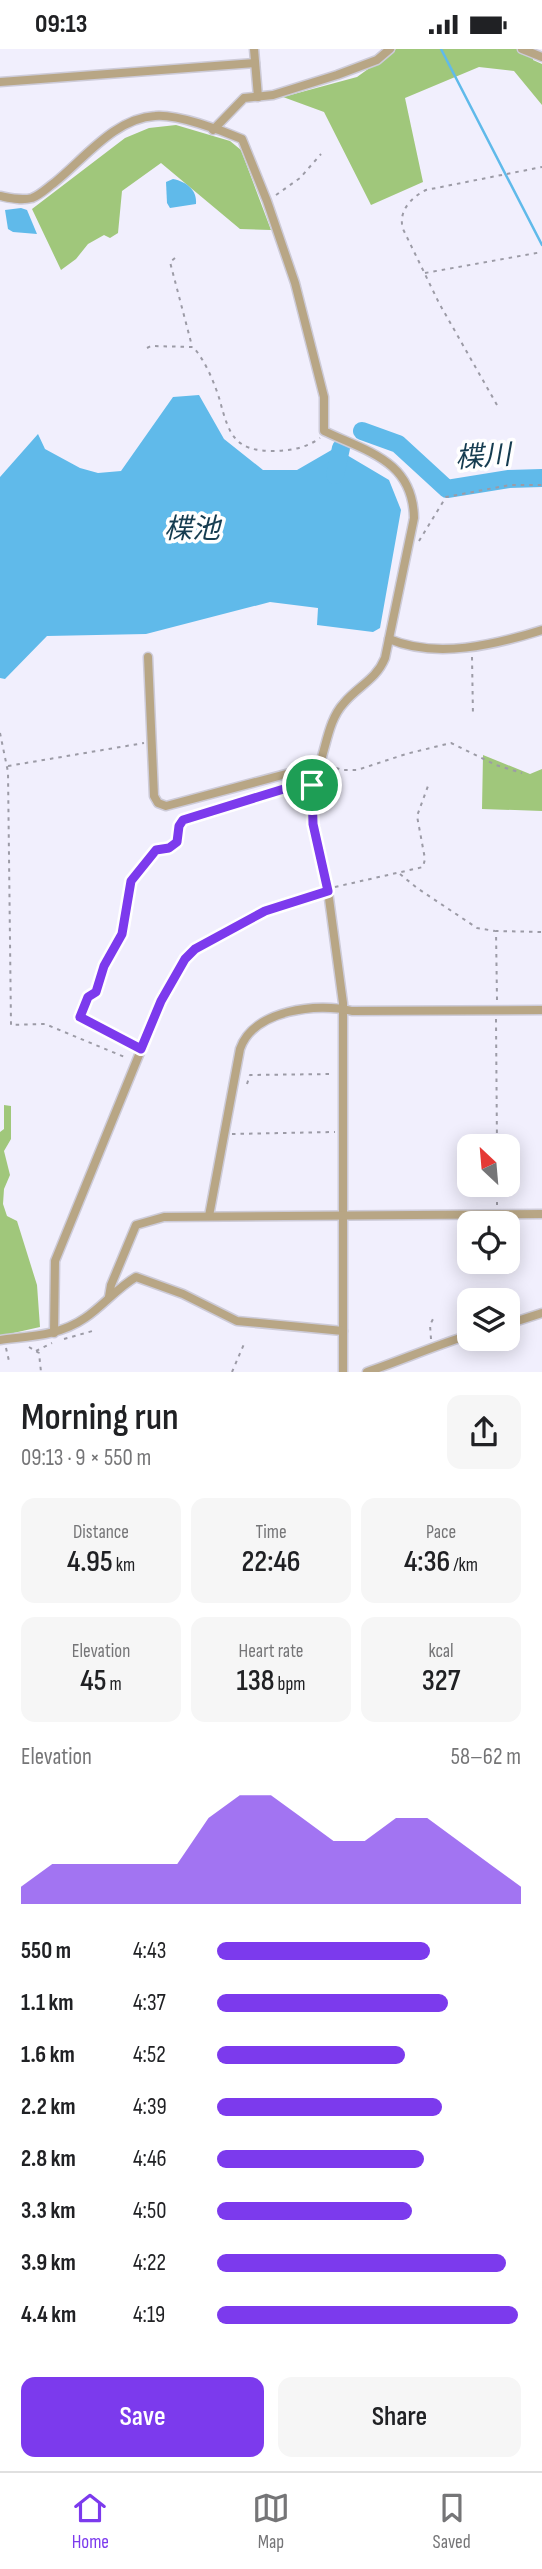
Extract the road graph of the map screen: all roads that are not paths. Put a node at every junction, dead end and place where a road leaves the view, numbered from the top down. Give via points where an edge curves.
1 (254, 49) edge
2 (390, 49) edge
3 (522, 49) edge
4 (542, 57) edge
5 (255, 63) junction
6 (0, 82) edge
7 (258, 97) junction
8 (213, 130) junction
9 (0, 197) edge
10 (542, 630) edge
11 (389, 639) junction
12 (148, 657) dead end
13 (318, 764) junction
14 (328, 891) junction
15 (342, 1009) junction
16 (542, 1010) edge
17 (542, 1214) edge
18 (341, 1215) junction
19 (209, 1216) junction
20 (109, 1297) junction
21 (542, 1313) edge
22 (520, 1320) edge
23 (343, 1331) junction
24 (54, 1333) junction
25 (457, 1339) edge
26 (2, 1340) edge
27 (343, 1372) edge
28 (368, 1372) edge

1 - 5 street
2 - 7 street via 377,60 337,75
3 - 4 street
5 - 6 street
5 - 7 street
7 - 8 street via 244,98
8 - 9 street via 176,117 142,118 112,131 78,164 33,197
8 - 11 street via 242,139 267,201 295,283 324,397 324,431 396,468 413,501 414,519
10 - 11 street via 471,646 418,647
11 - 13 street via 380,670 353,692 334,716
12 - 13 street via 154,796 158,803 166,806
13 - 14 street via 312,785 313,824
14 - 15 street
14 - 24 street via 265,911 185,959 161,1001 55,1261
15 - 16 street
15 - 18 street
15 - 19 street via 279,1014 243,1042
17 - 18 street
18 - 19 street
18 - 23 street
19 - 20 street via 164,1217 136,1225
20 - 23 street via 141,1277 237,1321
20 - 24 street via 83,1320
21 - 22 street
23 - 27 street
24 - 26 street
25 - 28 street

